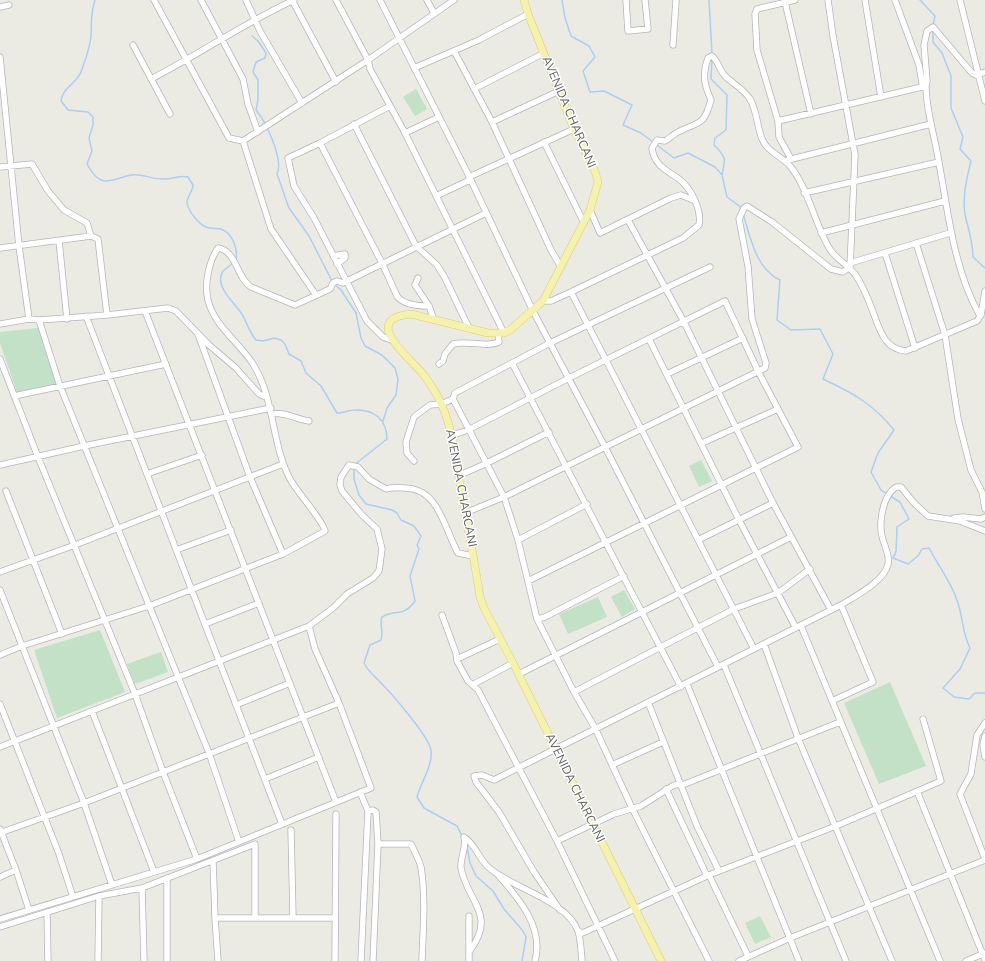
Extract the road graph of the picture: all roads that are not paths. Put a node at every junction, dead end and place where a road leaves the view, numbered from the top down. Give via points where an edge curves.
1 (154, 0) edge
2 (201, 0) edge
3 (246, 0) edge
4 (293, 0) edge
5 (336, 0) edge
6 (380, 0) edge
7 (427, 0) edge
8 (454, 0) edge
9 (524, 0) edge
10 (626, 0) edge
11 (646, 0) edge
12 (676, 0) edge
13 (795, 0) edge
14 (828, 0) edge
15 (865, 0) edge
16 (895, 0) edge
17 (960, 0) edge
18 (785, 2) junction
19 (9, 5) dead end
20 (0, 7) edge
21 (434, 13) junction
22 (528, 14) junction
23 (255, 19) junction
24 (222, 39) junction
25 (399, 40) junction
26 (133, 45) dead end
27 (673, 46) dead end
28 (454, 51) junction
29 (544, 53) junction
30 (0, 58) edge
31 (368, 60) junction
32 (187, 61) junction
33 (414, 68) junction
34 (985, 72) edge
35 (979, 74) junction
36 (151, 80) junction
37 (336, 82) junction
38 (1, 85) edge
39 (926, 86) junction
40 (474, 89) junction
41 (559, 91) junction
42 (882, 97) junction
43 (985, 101) edge
44 (302, 103) junction
45 (390, 106) junction
46 (846, 106) junction
47 (170, 114) dead end
48 (811, 114) junction
49 (439, 117) junction
50 (778, 121) junction
51 (492, 122) junction
52 (354, 124) junction
53 (931, 124) junction
54 (574, 129) junction
55 (258, 132) junction
56 (405, 133) junction
57 (243, 141) junction
58 (544, 142) junction
59 (320, 143) junction
60 (853, 144) junction
61 (509, 159) junction
62 (791, 159) junction
63 (784, 161) junction
64 (939, 162) junction
65 (11, 166) junction
66 (0, 167) edge
67 (469, 179) junction
68 (854, 183) junction
69 (804, 193) junction
70 (436, 196) junction
71 (695, 200) junction
72 (945, 201) junction
73 (590, 210) junction
74 (486, 213) junction
75 (628, 220) junction
76 (584, 223) junction
77 (853, 223) junction
78 (452, 229) junction
79 (821, 233) junction
80 (950, 233) junction
81 (91, 236) junction
82 (59, 241) junction
83 (916, 244) junction
84 (19, 246) junction
85 (416, 246) junction
86 (0, 248) edge
87 (885, 253) junction
88 (648, 255) junction
89 (333, 256) junction
90 (382, 263) junction
91 (337, 264) junction
92 (850, 265) junction
93 (710, 267) dead end
94 (561, 268) junction
95 (418, 278) dead end
96 (346, 282) junction
97 (665, 288) junction
98 (985, 291) edge
99 (571, 292) junction
100 (316, 295) junction
101 (543, 301) junction
102 (429, 306) junction
103 (145, 311) junction
104 (533, 311) junction
105 (107, 315) junction
106 (86, 316) junction
107 (980, 316) junction
108 (29, 319) junction
109 (67, 319) junction
110 (39, 320) junction
111 (434, 320) junction
112 (684, 322) junction
113 (0, 324) edge
114 (588, 325) junction
115 (469, 328) junction
116 (196, 330) junction
117 (482, 331) junction
118 (501, 333) junction
119 (945, 335) junction
120 (743, 338) junction
121 (649, 339) junction
122 (392, 340) junction
123 (476, 342) junction
124 (550, 343) junction
125 (915, 348) junction
126 (702, 357) junction
127 (0, 359) edge
128 (606, 359) junction
129 (512, 363) junction
130 (166, 364) junction
131 (439, 364) dead end
132 (759, 373) junction
133 (667, 374) junction
134 (109, 376) junction
135 (568, 378) junction
136 (60, 386) junction
137 (718, 392) junction
138 (14, 396) junction
139 (266, 397) junction
140 (530, 398) junction
141 (453, 399) junction
142 (441, 404) junction
143 (271, 408) junction
144 (685, 409) junction
145 (778, 409) junction
146 (272, 414) junction
147 (228, 416) junction
148 (309, 421) dead end
149 (190, 424) junction
150 (642, 428) junction
151 (735, 428) junction
152 (468, 430) junction
153 (549, 432) junction
154 (453, 435) junction
155 (132, 436) junction
156 (702, 443) junction
157 (84, 446) junction
158 (605, 447) junction
159 (202, 455) junction
160 (38, 457) junction
161 (414, 461) dead end
162 (283, 464) junction
163 (486, 464) junction
164 (0, 465) edge
165 (567, 466) junction
166 (756, 469) junction
167 (147, 474) junction
168 (458, 476) junction
169 (250, 477) junction
170 (721, 485) junction
171 (6, 491) dead end
172 (216, 491) junction
173 (504, 497) junction
174 (773, 503) junction
175 (587, 504) junction
176 (680, 506) junction
177 (985, 509) edge
178 (162, 512) junction
179 (465, 513) junction
180 (985, 517) edge
181 (946, 519) junction
182 (739, 520) junction
183 (644, 524) junction
184 (118, 529) junction
185 (231, 530) junction
186 (985, 531) edge
187 (791, 537) junction
188 (518, 540) junction
189 (698, 540) junction
190 (607, 542) junction
191 (75, 545) junction
192 (176, 550) junction
193 (757, 553) junction
194 (283, 554) junction
195 (473, 556) junction
196 (33, 561) junction
197 (246, 569) junction
198 (810, 569) junction
199 (0, 572) edge
200 (715, 574) junction
201 (624, 576) junction
202 (528, 581) junction
203 (191, 589) junction
204 (0, 590) edge
205 (778, 593) junction
206 (679, 594) junction
207 (259, 603) junction
208 (841, 605) junction
209 (149, 606) junction
210 (734, 609) junction
211 (831, 610) junction
212 (643, 612) junction
213 (442, 615) dead end
214 (537, 619) junction
215 (105, 621) junction
216 (205, 624) junction
217 (309, 626) junction
218 (799, 627) junction
219 (697, 629) junction
220 (62, 634) junction
221 (500, 639) junction
222 (274, 640) junction
223 (764, 644) junction
224 (22, 646) junction
225 (661, 647) junction
226 (754, 649) junction
227 (0, 655) edge
228 (556, 656) junction
229 (457, 659) junction
230 (219, 662) junction
231 (513, 663) junction
232 (721, 666) junction
233 (518, 674) junction
234 (178, 678) junction
235 (290, 683) junction
236 (474, 684) junction
237 (684, 685) junction
238 (574, 692) junction
239 (136, 694) junction
240 (832, 701) junction
241 (339, 702) junction
242 (648, 702) junction
243 (0, 704) edge
244 (236, 705) junction
245 (92, 711) junction
246 (303, 717) junction
247 (923, 719) dead end
248 (840, 722) junction
249 (985, 723) edge
250 (53, 727) junction
251 (595, 728) junction
252 (985, 736) edge
253 (249, 738) junction
254 (798, 738) junction
255 (14, 742) junction
256 (664, 742) junction
257 (0, 747) edge
258 (555, 748) junction
259 (209, 753) junction
260 (761, 753) junction
261 (319, 757) junction
262 (985, 758) edge
263 (612, 765) junction
264 (518, 767) junction
265 (720, 770) junction
266 (163, 772) junction
267 (265, 779) junction
268 (680, 784) junction
269 (122, 787) junction
270 (666, 789) junction
271 (918, 791) junction
272 (360, 792) junction
273 (336, 802) junction
274 (84, 803) junction
275 (632, 808) junction
276 (876, 809) junction
277 (368, 811) junction
278 (336, 814) dead end
279 (44, 818) junction
280 (282, 824) junction
281 (593, 825) junction
282 (836, 826) junction
283 (291, 830) dead end
284 (0, 832) edge
285 (557, 841) junction
286 (797, 841) junction
287 (239, 842) junction
288 (378, 844) junction
289 (757, 855) junction
290 (197, 859) junction
291 (985, 860) edge
292 (214, 861) junction
293 (16, 870) junction
294 (493, 870) junction
295 (719, 871) junction
296 (154, 872) junction
297 (951, 874) junction
298 (708, 875) junction
299 (0, 877) edge
300 (167, 878) junction
301 (112, 885) junction
302 (142, 888) junction
303 (674, 891) junction
304 (911, 891) junction
305 (99, 896) junction
306 (73, 897) junction
307 (869, 907) junction
308 (634, 908) junction
309 (29, 910) junction
310 (560, 910) junction
311 (47, 912) junction
312 (469, 916) dead end
313 (215, 918) junction
314 (255, 918) junction
315 (293, 918) junction
316 (334, 918) junction
317 (0, 919) edge
318 (830, 923) junction
319 (598, 925) junction
320 (0, 927) edge
321 (578, 931) junction
322 (790, 938) junction
323 (469, 952) junction
324 (748, 956) junction
325 (984, 956) edge
326 (48, 961) edge
327 (98, 961) edge
328 (144, 961) edge
329 (167, 961) edge
330 (218, 961) edge
331 (335, 961) edge
332 (361, 961) edge
333 (373, 961) edge
334 (422, 961) edge
335 (469, 961) edge
336 (535, 961) edge
337 (582, 961) edge
338 (615, 961) edge
339 (661, 961) edge
340 (709, 961) edge
341 (739, 961) edge
342 (799, 961) edge
343 (846, 961) edge
344 (892, 961) edge
345 (940, 961) edge
346 (966, 961) edge

1 - 32 street
2 - 24 street
3 - 23 street
4 - 23 street
4 - 37 street
5 - 31 street
6 - 25 street
7 - 21 street
8 - 21 street
9 - 22 main road, AVENIDA CHARCANI
10 - 11 street via 628,31 648,28
12 - 27 street
13 - 18 street
14 - 46 street
15 - 42 street
16 - 39 street via 919,65 922,83
17 - 35 street
18 - 48 street
18 - 50 street via 757,10 755,14 757,50
19 - 20 street
21 - 25 street
22 - 28 street
22 - 29 main road, AVENIDA CHARCANI
23 - 24 street
23 - 44 street
24 - 32 street
24 - 55 street via 243,79
25 - 31 street
25 - 33 street
26 - 36 street
28 - 33 street
28 - 40 street
29 - 40 street
29 - 41 main road, AVENIDA CHARCANI
30 - 38 street
31 - 37 street
31 - 45 street via 370,69
32 - 36 street
32 - 57 street via 229,138
33 - 49 street
34 - 35 street
35 - 39 street via 972,73 933,27 927,31 924,45
35 - 43 street
36 - 47 street
37 - 44 street
38 - 65 street
39 - 42 street
39 - 53 street via 926,104
40 - 51 street
41 - 51 street
41 - 54 main road, AVENIDA CHARCANI
42 - 46 street
44 - 55 street
45 - 52 street
45 - 56 street
46 - 48 street
46 - 60 street
48 - 50 street
49 - 56 street
49 - 67 street
50 - 62 street via 778,137
51 - 61 street
52 - 59 street
52 - 85 street
53 - 60 street
53 - 64 street
54 - 58 street
54 - 73 main road, AVENIDA CHARCANI via 598,182
55 - 57 street
56 - 70 street
57 - 100 street via 271,229
58 - 61 street
58 - 76 street
59 - 89 street via 288,158 294,186
59 - 90 street
60 - 62 street
60 - 68 street
61 - 67 street
61 - 94 street
62 - 63 street
63 - 69 street via 790,166
63 - 71 street via 772,154 762,140 750,99 726,77 712,56 708,58 704,69 704,85 711,100 703,119 699,124 679,131 665,141 657,140 652,148 655,161 680,180
64 - 68 street
64 - 72 street
65 - 66 street
65 - 81 street via 32,164 48,191 64,210 87,223
65 - 84 street
67 - 70 street
67 - 74 street
68 - 69 street
68 - 77 street
69 - 79 street
70 - 78 street
71 - 75 street via 681,195
71 - 88 street via 701,218 696,229
72 - 77 street
72 - 80 street
73 - 75 street via 600,233
73 - 76 main road, AVENIDA CHARCANI
74 - 78 street
74 - 104 street
75 - 88 street
76 - 94 main road, AVENIDA CHARCANI
77 - 79 street
77 - 92 street
78 - 85 street
78 - 118 street
79 - 92 street via 837,259
80 - 83 street
80 - 107 street via 971,300
81 - 82 street
81 - 105 street via 98,239
82 - 84 street
82 - 109 street
83 - 87 street
83 - 119 street
84 - 86 street
84 - 108 street
85 - 90 street
85 - 115 street via 437,265
87 - 92 street
87 - 125 street
88 - 97 street
88 - 99 street
89 - 91 street
89 - 91 street via 345,254 345,258
90 - 96 street
90 - 102 street via 398,299
91 - 96 street
92 - 125 street via 873,312 878,330 888,343 899,351
92 - 132 street via 843,272 831,269 772,222 747,206 744,208 739,219 748,266 752,319 766,363 765,368
93 - 97 street
94 - 101 main road, AVENIDA CHARCANI
95 - 102 street via 415,284
96 - 100 street via 336,281 330,289
96 - 122 street via 367,321 383,337
97 - 112 street
97 - 114 street
98 - 107 street
99 - 101 street via 551,301
99 - 114 street
100 - 139 street via 295,305 251,288 245,283 230,253 218,248 214,254 210,264 207,298 211,312 253,364
101 - 104 main road, AVENIDA CHARCANI
102 - 111 street
103 - 105 street
103 - 116 street via 168,308 176,311
103 - 130 street
104 - 118 main road, AVENIDA CHARCANI via 516,326
104 - 124 street
105 - 106 street
106 - 109 street
106 - 134 street
107 - 119 street via 977,321
108 - 110 street
108 - 113 street
109 - 110 street
110 - 136 street
111 - 115 main road
111 - 122 main road via 411,314 396,317 388,328
112 - 120 street via 725,301
112 - 121 street
112 - 126 street
114 - 124 street
114 - 128 street
115 - 117 main road
116 - 139 street via 259,394
116 - 147 street
117 - 118 main road
117 - 123 street
118 - 123 street via 499,342 495,344
119 - 125 street
119 - 177 street via 958,419 971,470 982,492
120 - 126 street
120 - 132 street
121 - 128 street
121 - 133 street
122 - 142 main road, AVENIDA CHARCANI via 423,374
123 - 131 street via 453,344
124 - 129 street
124 - 135 street
126 - 133 street
126 - 137 street
127 - 138 street
128 - 135 street
128 - 150 street
129 - 140 street
129 - 141 street via 455,393
130 - 134 street
130 - 149 street
132 - 137 street
132 - 145 street
133 - 144 street
134 - 136 street
134 - 155 street
135 - 140 street
135 - 158 street
136 - 138 street
136 - 157 street
137 - 144 street
137 - 151 street
138 - 160 street
139 - 143 street
140 - 152 street
140 - 153 street
141 - 142 street
141 - 152 street
142 - 154 main road, AVENIDA CHARCANI
142 - 161 street via 430,405 414,417 406,442 407,453
143 - 146 street
143 - 147 street
144 - 150 street
144 - 156 street
145 - 151 street
145 - 166 street via 798,447
146 - 148 street
146 - 162 street
147 - 149 street
147 - 169 street
149 - 155 street
149 - 159 street
150 - 158 street
150 - 176 street
151 - 156 street
151 - 166 street
152 - 154 street
152 - 163 street
153 - 163 street
153 - 165 street
154 - 168 main road, AVENIDA CHARCANI
155 - 157 street
155 - 167 street
156 - 170 street
157 - 160 street
157 - 184 street
158 - 165 street
158 - 183 street
159 - 167 street
159 - 172 street
160 - 164 street
160 - 191 street
162 - 169 street
162 - 194 street via 301,497 326,530
163 - 168 street
163 - 173 street
165 - 173 street
165 - 175 street
166 - 170 street
166 - 174 street
167 - 178 street
168 - 179 main road, AVENIDA CHARCANI
169 - 172 street
169 - 194 street
170 - 176 street
170 - 182 street
171 - 196 street
172 - 178 street
172 - 185 street
173 - 179 street
173 - 188 street
174 - 182 street
174 - 187 street
175 - 188 street
175 - 190 street
176 - 183 street
176 - 189 street
178 - 184 street
178 - 192 street
179 - 195 main road, AVENIDA CHARCANI
180 - 181 street
181 - 186 street via 960,521
181 - 208 street via 928,516 901,488 891,490 883,505 882,538 888,564 881,576 868,588
182 - 189 street
182 - 193 street
183 - 190 street
183 - 206 street
184 - 191 street
184 - 209 street
185 - 192 street
185 - 197 street
187 - 193 street
187 - 198 street
188 - 202 street
189 - 200 street
190 - 201 street
190 - 202 street
191 - 196 street
191 - 215 street
192 - 203 street
193 - 200 street
193 - 205 street
194 - 197 street
195 - 217 street via 458,553 437,508 428,496 409,488 386,489 369,479 358,467 349,465 341,477 340,485 362,515 377,529 382,549 379,571
195 - 221 main road, AVENIDA CHARCANI via 480,597
196 - 199 street
196 - 220 street
197 - 203 street
197 - 207 street
198 - 205 street
198 - 211 street
200 - 206 street
200 - 210 street
201 - 212 street
201 - 214 street
202 - 214 street
203 - 209 street
203 - 216 street
204 - 224 street
205 - 210 street
205 - 218 street
206 - 212 street
206 - 219 street
207 - 216 street
207 - 222 street
208 - 211 street
208 - 240 street via 873,682
209 - 215 street
209 - 234 street
210 - 219 street
210 - 226 street
211 - 218 street
212 - 225 street
212 - 228 street
213 - 229 street
214 - 228 street
215 - 220 street
215 - 239 street
216 - 230 street
217 - 222 street
217 - 241 street via 315,649
218 - 223 street
218 - 240 street
219 - 225 street
219 - 232 street
220 - 224 street
221 - 229 street
221 - 231 main road, AVENIDA CHARCANI
222 - 230 street
222 - 235 street
223 - 226 street
223 - 254 street
224 - 227 street
224 - 250 street
225 - 237 street
225 - 238 street
226 - 232 street
228 - 233 street
228 - 238 street
229 - 236 street via 468,681
230 - 234 street
230 - 244 street
231 - 233 main road, AVENIDA CHARCANI
231 - 236 street
232 - 237 street
232 - 260 street
233 - 258 main road, AVENIDA CHARCANI
234 - 239 street
234 - 259 street
235 - 244 street
235 - 246 street
236 - 264 street
237 - 242 street
237 - 265 street
238 - 251 street
239 - 245 street
239 - 266 street
240 - 248 street
241 - 246 street
241 - 272 street via 370,788
242 - 251 street
242 - 256 street
243 - 255 street
244 - 253 street
245 - 250 street
245 - 269 street
246 - 253 street
246 - 261 street
247 - 271 street via 941,781
248 - 254 street
248 - 276 street
249 - 291 street via 977,735 971,774 960,794
250 - 255 street
250 - 274 street
251 - 258 street
251 - 263 street
252 - 262 street
253 - 259 street
253 - 267 street
254 - 260 street
254 - 282 street
255 - 257 street
255 - 279 street
256 - 263 street
256 - 268 street
258 - 264 street
258 - 281 main road, AVENIDA CHARCANI
259 - 266 street
259 - 287 street
260 - 265 street
260 - 286 street
261 - 267 street
261 - 273 street
263 - 275 street
264 - 285 street
264 - 310 street via 494,780 482,775 474,776
265 - 268 street
265 - 289 street
266 - 269 street
266 - 290 street
267 - 280 street
268 - 270 street
268 - 295 street
269 - 274 street
269 - 296 street
270 - 275 street via 653,799
270 - 298 street
271 - 276 street
271 - 297 street
272 - 273 street
272 - 277 street
273 - 280 street
274 - 279 street
274 - 301 street
275 - 281 street
275 - 303 street
276 - 282 street
276 - 304 street
277 - 288 street via 376,812
277 - 332 street
278 - 316 street
279 - 284 street
279 - 306 street
280 - 287 street
281 - 285 street
281 - 308 main road, AVENIDA CHARCANI
282 - 286 street
282 - 307 street
283 - 315 street
284 - 293 street
285 - 319 street
286 - 289 street
286 - 318 street
287 - 290 street
288 - 333 street
288 - 334 street via 411,844 419,862 424,894
289 - 295 street
289 - 322 street
290 - 296 street
291 - 297 street
292 - 300 street
292 - 313 street
292 - 314 street via 255,844
293 - 299 street
293 - 309 street
294 - 310 street
294 - 323 street via 487,866 470,841 464,838 466,843 461,869 479,908 480,916 477,941
294 - 336 street via 512,891 532,920 538,950
295 - 298 street
296 - 301 street
297 - 304 street
297 - 325 street
298 - 303 street
298 - 324 street
300 - 302 street
300 - 329 street
301 - 306 street
302 - 305 street
302 - 328 street
303 - 308 street
303 - 340 street
304 - 307 street
304 - 345 street
305 - 311 street
305 - 327 street
306 - 309 street
307 - 318 street
307 - 344 street
308 - 319 street
308 - 339 main road, AVENIDA CHARCANI
309 - 317 street
310 - 321 street via 571,918
311 - 320 street
311 - 326 street
312 - 323 street
313 - 314 street
313 - 330 street
314 - 315 street
315 - 316 street
316 - 331 street
318 - 322 street
318 - 343 street
319 - 321 street via 582,933
319 - 338 street
321 - 337 street
322 - 324 street
322 - 342 street
323 - 335 street
324 - 341 street
325 - 346 street

